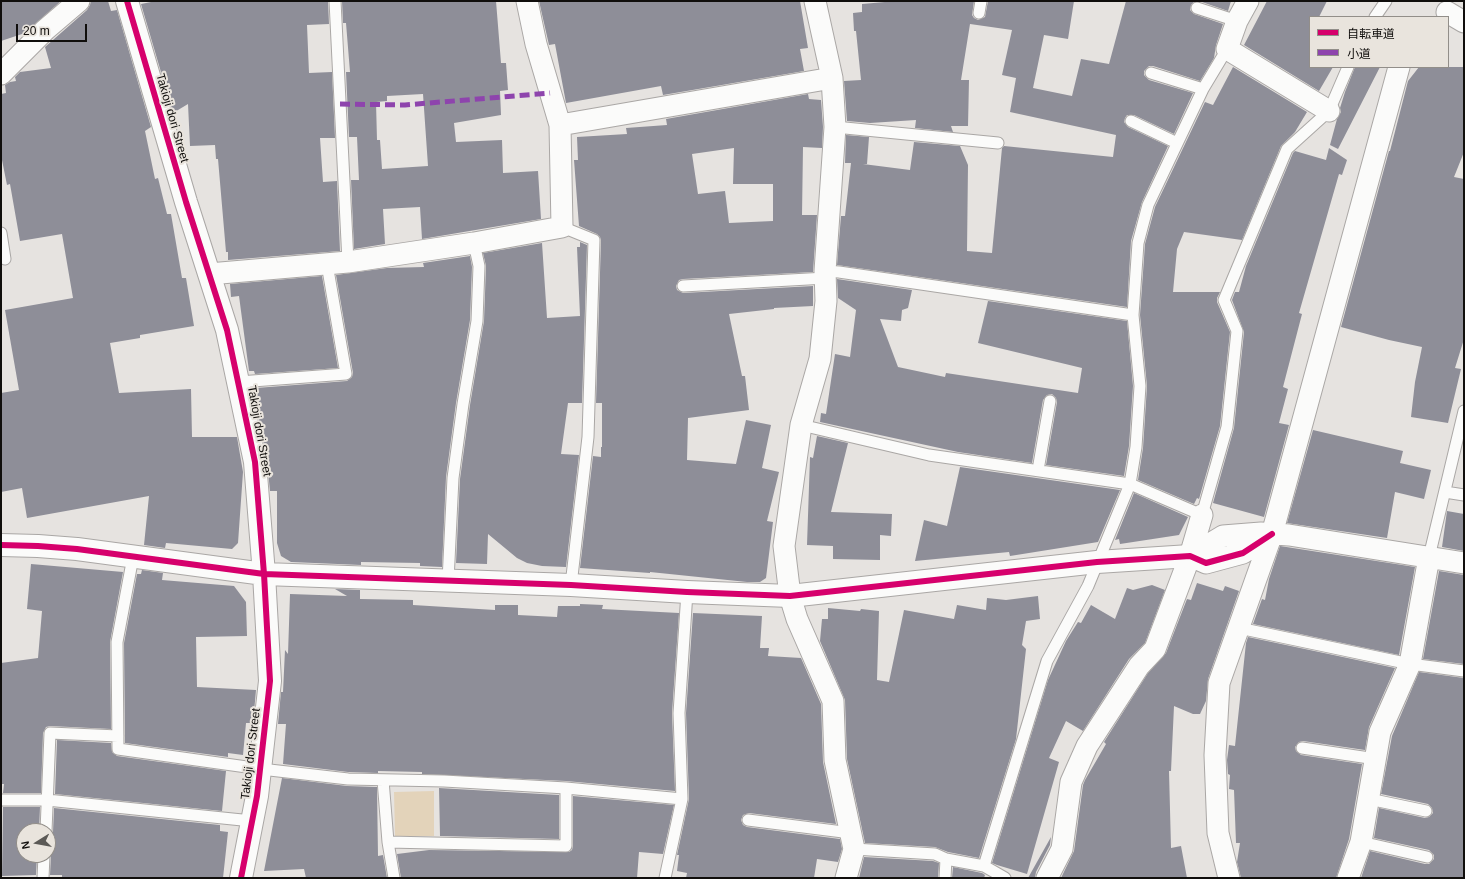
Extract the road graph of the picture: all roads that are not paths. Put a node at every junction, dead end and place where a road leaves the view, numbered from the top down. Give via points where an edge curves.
1 (79, 1) edge
2 (127, 1) edge
3 (335, 1) edge
4 (527, 1) edge
5 (815, 1) edge
6 (981, 1) edge
7 (1248, 1) edge
8 (1386, 1) edge
9 (1197, 8) dead end
10 (979, 13) dead end
11 (1376, 16) edge
12 (1237, 21) junction
13 (1227, 49) junction
14 (1348, 68) edge
15 (1398, 68) edge
16 (1150, 73) dead end
17 (1, 74) edge
18 (832, 78) junction
19 (1203, 89) junction
20 (1329, 111) junction
21 (1131, 121) dead end
22 (560, 125) junction
23 (835, 127) junction
24 (998, 143) dead end
25 (1177, 143) junction
26 (562, 227) junction
27 (1, 233) edge
28 (474, 243) junction
29 (5, 259) dead end
30 (348, 262) junction
31 (327, 264) junction
32 (209, 274) junction
33 (826, 275) junction
34 (683, 286) dead end
35 (1133, 315) junction
36 (239, 382) junction
37 (1050, 401) dead end
38 (1464, 411) edge
39 (801, 425) junction
40 (1038, 470) junction
41 (1130, 484) junction
42 (1445, 492) junction
43 (1464, 495) edge
44 (1202, 515) junction
45 (1272, 534) junction
46 (1, 545) edge
47 (1190, 556) junction
48 (133, 557) junction
49 (1429, 557) junction
50 (1097, 562) junction
51 (1464, 564) edge
52 (264, 574) junction
53 (448, 581) junction
54 (571, 585) junction
55 (687, 592) junction
56 (790, 596) junction
57 (1239, 628) junction
58 (1410, 664) junction
59 (1464, 671) edge
60 (118, 736) junction
61 (1302, 748) dead end
62 (1376, 759) junction
63 (261, 770) junction
64 (383, 780) junction
65 (566, 788) junction
66 (1369, 799) junction
67 (1, 800) edge
68 (47, 800) junction
69 (682, 800) junction
70 (1426, 811) dead end
71 (748, 820) dead end
72 (252, 821) junction
73 (46, 823) edge
74 (852, 841) junction
75 (388, 842) junction
76 (1361, 842) junction
77 (1426, 857) dead end
78 (946, 859) junction
79 (44, 863) edge
80 (984, 866) junction
81 (43, 878) edge
82 (241, 878) edge
83 (394, 878) edge
84 (664, 878) edge
85 (846, 878) edge
86 (945, 878) edge
87 (1005, 878) edge
88 (1047, 878) edge
89 (1228, 878) edge
90 (1348, 878) edge

1 - 17 street via 45,30
2 - 32 street, Takioji dori Street
3 - 30 lane
4 - 22 street via 536,44
5 - 18 street
6 - 10 lane
7 - 12 street
8 - 11 lane
9 - 12 lane
12 - 13 street
13 - 19 lane
13 - 20 street
14 - 20 lane
15 - 45 street
16 - 19 lane
18 - 22 street
18 - 23 street
19 - 25 lane
20 - 44 lane via 1287,149 1224,300 1237,331 1227,427
21 - 25 lane
22 - 26 street
23 - 24 lane
23 - 33 street
25 - 35 lane via 1148,205 1138,243
26 - 28 street
26 - 54 lane via 594,240 588,437
27 - 29 lane
28 - 30 street
28 - 53 lane via 479,266 477,321 453,478
30 - 31 street
31 - 32 street
31 - 36 lane via 346,374
32 - 36 street, Takioji dori Street via 228,330
33 - 34 lane
33 - 35 lane via 854,274
33 - 39 street via 826,301 818,331 820,359
35 - 41 lane via 1140,386 1136,447
36 - 52 street, Takioji dori Street via 255,462
37 - 40 lane
38 - 42 lane
39 - 40 lane via 929,456
39 - 56 street via 784,546
40 - 41 lane
41 - 44 lane
41 - 50 lane
42 - 43 lane
42 - 49 lane
44 - 47 street
45 - 47 street via 1243,553 1206,563
45 - 49 street
45 - 57 street
46 - 48 street via 77,549
47 - 50 street
47 - 88 street via 1155,649 1139,666 1087,746 1071,782 1062,849
48 - 52 street
48 - 60 lane via 117,642
49 - 51 street
49 - 58 street
50 - 56 street
50 - 80 lane via 1088,586 1047,661
52 - 53 street
52 - 63 street, Takioji dori Street via 270,681
53 - 54 street
54 - 55 street
55 - 56 street
55 - 69 lane via 679,713
56 - 74 street via 797,619 833,701 835,760
57 - 58 lane
57 - 89 street via 1219,683 1215,755 1218,833
58 - 59 lane
58 - 62 street via 1380,732
60 - 63 lane via 118,749
60 - 68 lane via 50,733
61 - 62 lane
62 - 66 street
63 - 64 lane via 348,780
63 - 72 street, Takioji dori Street
64 - 65 lane
64 - 75 lane
65 - 69 lane
65 - 75 lane via 566,846
66 - 70 lane
66 - 76 street
67 - 68 lane
68 - 72 lane
68 - 73 lane
69 - 84 lane
71 - 74 lane
72 - 82 street, Takioji dori Street
74 - 78 lane via 935,854
74 - 85 street
75 - 83 lane
76 - 77 lane
76 - 90 street
78 - 80 lane
78 - 86 lane
79 - 81 lane
80 - 87 lane

